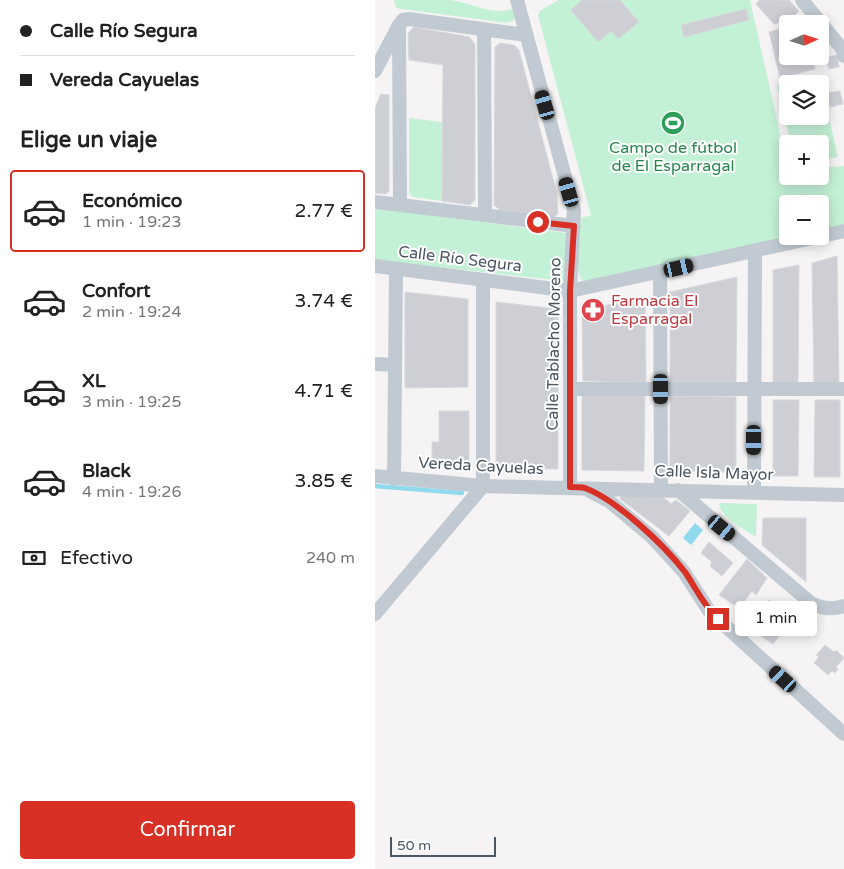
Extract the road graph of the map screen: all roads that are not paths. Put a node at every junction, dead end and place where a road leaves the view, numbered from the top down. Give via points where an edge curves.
1 (517, 0) edge
2 (803, 0) edge
3 (399, 24) junction
4 (484, 29) junction
5 (526, 35) junction
6 (844, 52) edge
7 (375, 72) edge
8 (375, 202) edge
9 (400, 204) junction
10 (485, 215) junction
11 (574, 226) junction
12 (844, 231) edge
13 (755, 251) junction
14 (375, 266) edge
15 (396, 269) junction
16 (660, 272) junction
17 (483, 280) junction
18 (570, 291) junction
19 (375, 364) edge
20 (394, 365) junction
21 (570, 389) junction
22 (661, 389) junction
23 (755, 389) junction
24 (844, 389) edge
25 (375, 476) edge
26 (394, 479) junction
27 (483, 486) junction
28 (576, 487) junction
29 (661, 489) junction
30 (678, 490) junction
31 (754, 492) junction
32 (844, 495) edge
33 (844, 606) edge
34 (375, 614) edge
35 (844, 734) edge

1 - 5 street, Calle Tablacho Moreno
2 - 6 street
3 - 4 street via 409,19
3 - 7 street
3 - 9 street
4 - 5 street
4 - 10 street
5 - 11 street, Calle Tablacho Moreno via 574,210
8 - 9 street
9 - 10 street
10 - 11 street
11 - 18 street, Calle Tablacho Moreno
12 - 13 street, Calle Río Segura
13 - 16 street, Calle Río Segura
13 - 23 street
14 - 15 street, Calle Río Segura
15 - 17 street, Calle Río Segura
15 - 20 street
16 - 18 street, Calle Río Segura
16 - 22 street
17 - 18 street, Calle Río Segura
17 - 27 street
18 - 21 street, Calle Tablacho Moreno
19 - 20 street
20 - 26 street
21 - 22 street
21 - 28 street, Calle Tablacho Moreno
22 - 23 street
22 - 29 street
23 - 24 street
23 - 31 street
25 - 26 street, Vereda Cayuelas
26 - 27 street, Vereda Cayuelas
27 - 28 street, Vereda Cayuelas
27 - 34 street
28 - 29 street, Calle Isla Mayor
28 - 35 street, Vereda Cayuelas via 609,502 658,543 684,572 709,611
29 - 30 street, Calle Isla Mayor
30 - 31 street, Calle Isla Mayor
30 - 33 street via 811,603 820,608
31 - 32 street, Calle Isla Mayor

